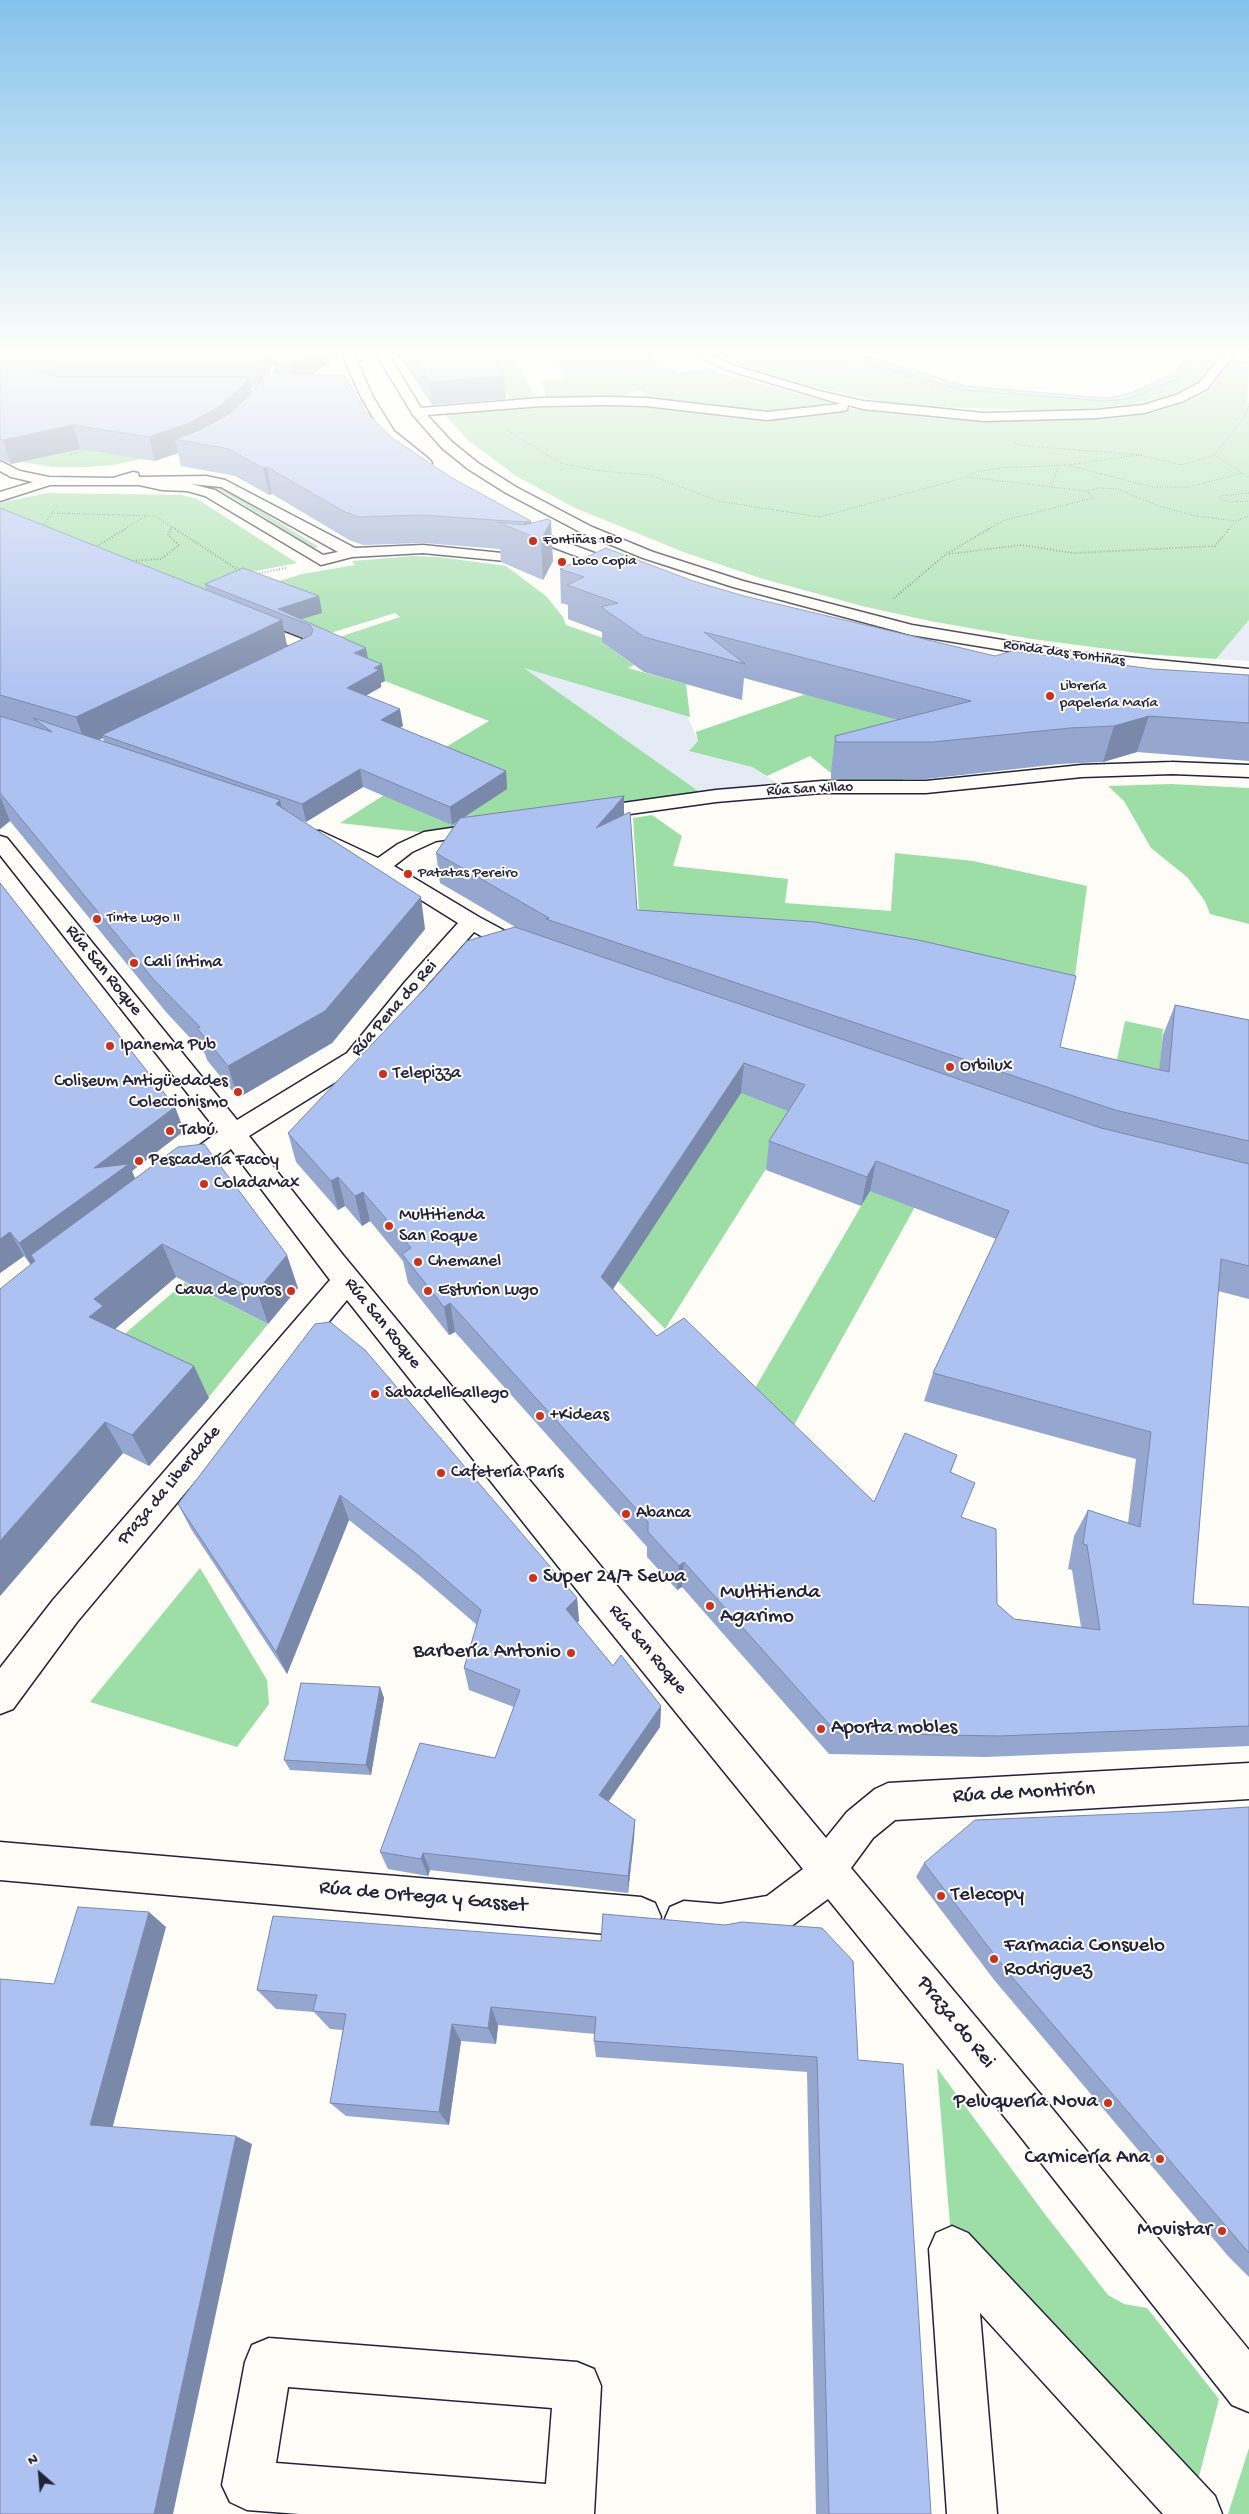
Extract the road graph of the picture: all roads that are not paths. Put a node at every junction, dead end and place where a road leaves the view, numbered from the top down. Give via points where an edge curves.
1 (7, 469) edge
2 (154, 469) edge
3 (478, 469) edge
4 (49, 481) junction
5 (114, 482) junction
6 (144, 482) junction
7 (0, 497) edge
8 (499, 499) dead end
9 (504, 518) edge
10 (557, 536) junction
11 (587, 536) junction
12 (570, 548) junction
13 (352, 553) junction
14 (636, 574) edge
15 (235, 618) edge
16 (881, 624) junction
17 (848, 626) edge
18 (867, 637) edge
19 (906, 639) edge
20 (266, 666) edge
21 (1249, 674) edge
22 (1249, 686) edge
23 (1249, 771) edge
24 (570, 817) edge
25 (295, 826) edge
26 (505, 826) edge
27 (0, 842) edge
28 (380, 866) junction
29 (471, 922) junction
30 (549, 960) edge
31 (233, 1134) junction
32 (157, 1191) edge
33 (346, 1279) junction
34 (0, 1697) edge
35 (1249, 1781) edge
36 (819, 1857) junction
37 (0, 1861) edge
38 (1249, 2388) edge
39 (569, 2513) edge
40 (972, 2514) edge
41 (1197, 2514) edge

1 - 4 street
2 - 5 street
3 - 11 street, Ronda das Fontiñas
4 - 5 street
4 - 7 street
5 - 6 street
6 - 13 street via 177,479 225,484
6 - 13 street via 210,493 321,560
8 - 10 street
9 - 10 street
10 - 11 street
10 - 12 street
11 - 16 street, Ronda das Fontiñas via 738,584
11 - 17 street via 689,583
12 - 13 street via 526,558 423,549
12 - 14 street
15 - 20 street via 306,647
16 - 18 street
16 - 21 street, Ronda das Fontiñas via 1075,657
19 - 22 street via 1001,658 1134,677
23 - 24 street, Rúa San Xillao via 1172,768 1082,771 926,787 822,787 716,796
25 - 28 street
26 - 28 street via 431,836 405,848
27 - 31 street, Rúa San Roque
28 - 29 street
29 - 30 street
29 - 31 street, Rúa Pena do Rei via 355,1058
31 - 32 street, Rúa Pena do Rei
31 - 33 street, Rúa San Roque
33 - 34 street, Praza da Liberdade via 65,1611
33 - 36 street, Rúa San Roque
35 - 36 street, Rúa de Montirón via 888,1802
36 - 37 street, Rúa de Ortega y Gasset via 813,1887 776,1913 720,1924
36 - 38 street, Praza do Rei
39 - 39 street via 577,2386 269,2362 247,2485
40 - 41 street via 952,2249

